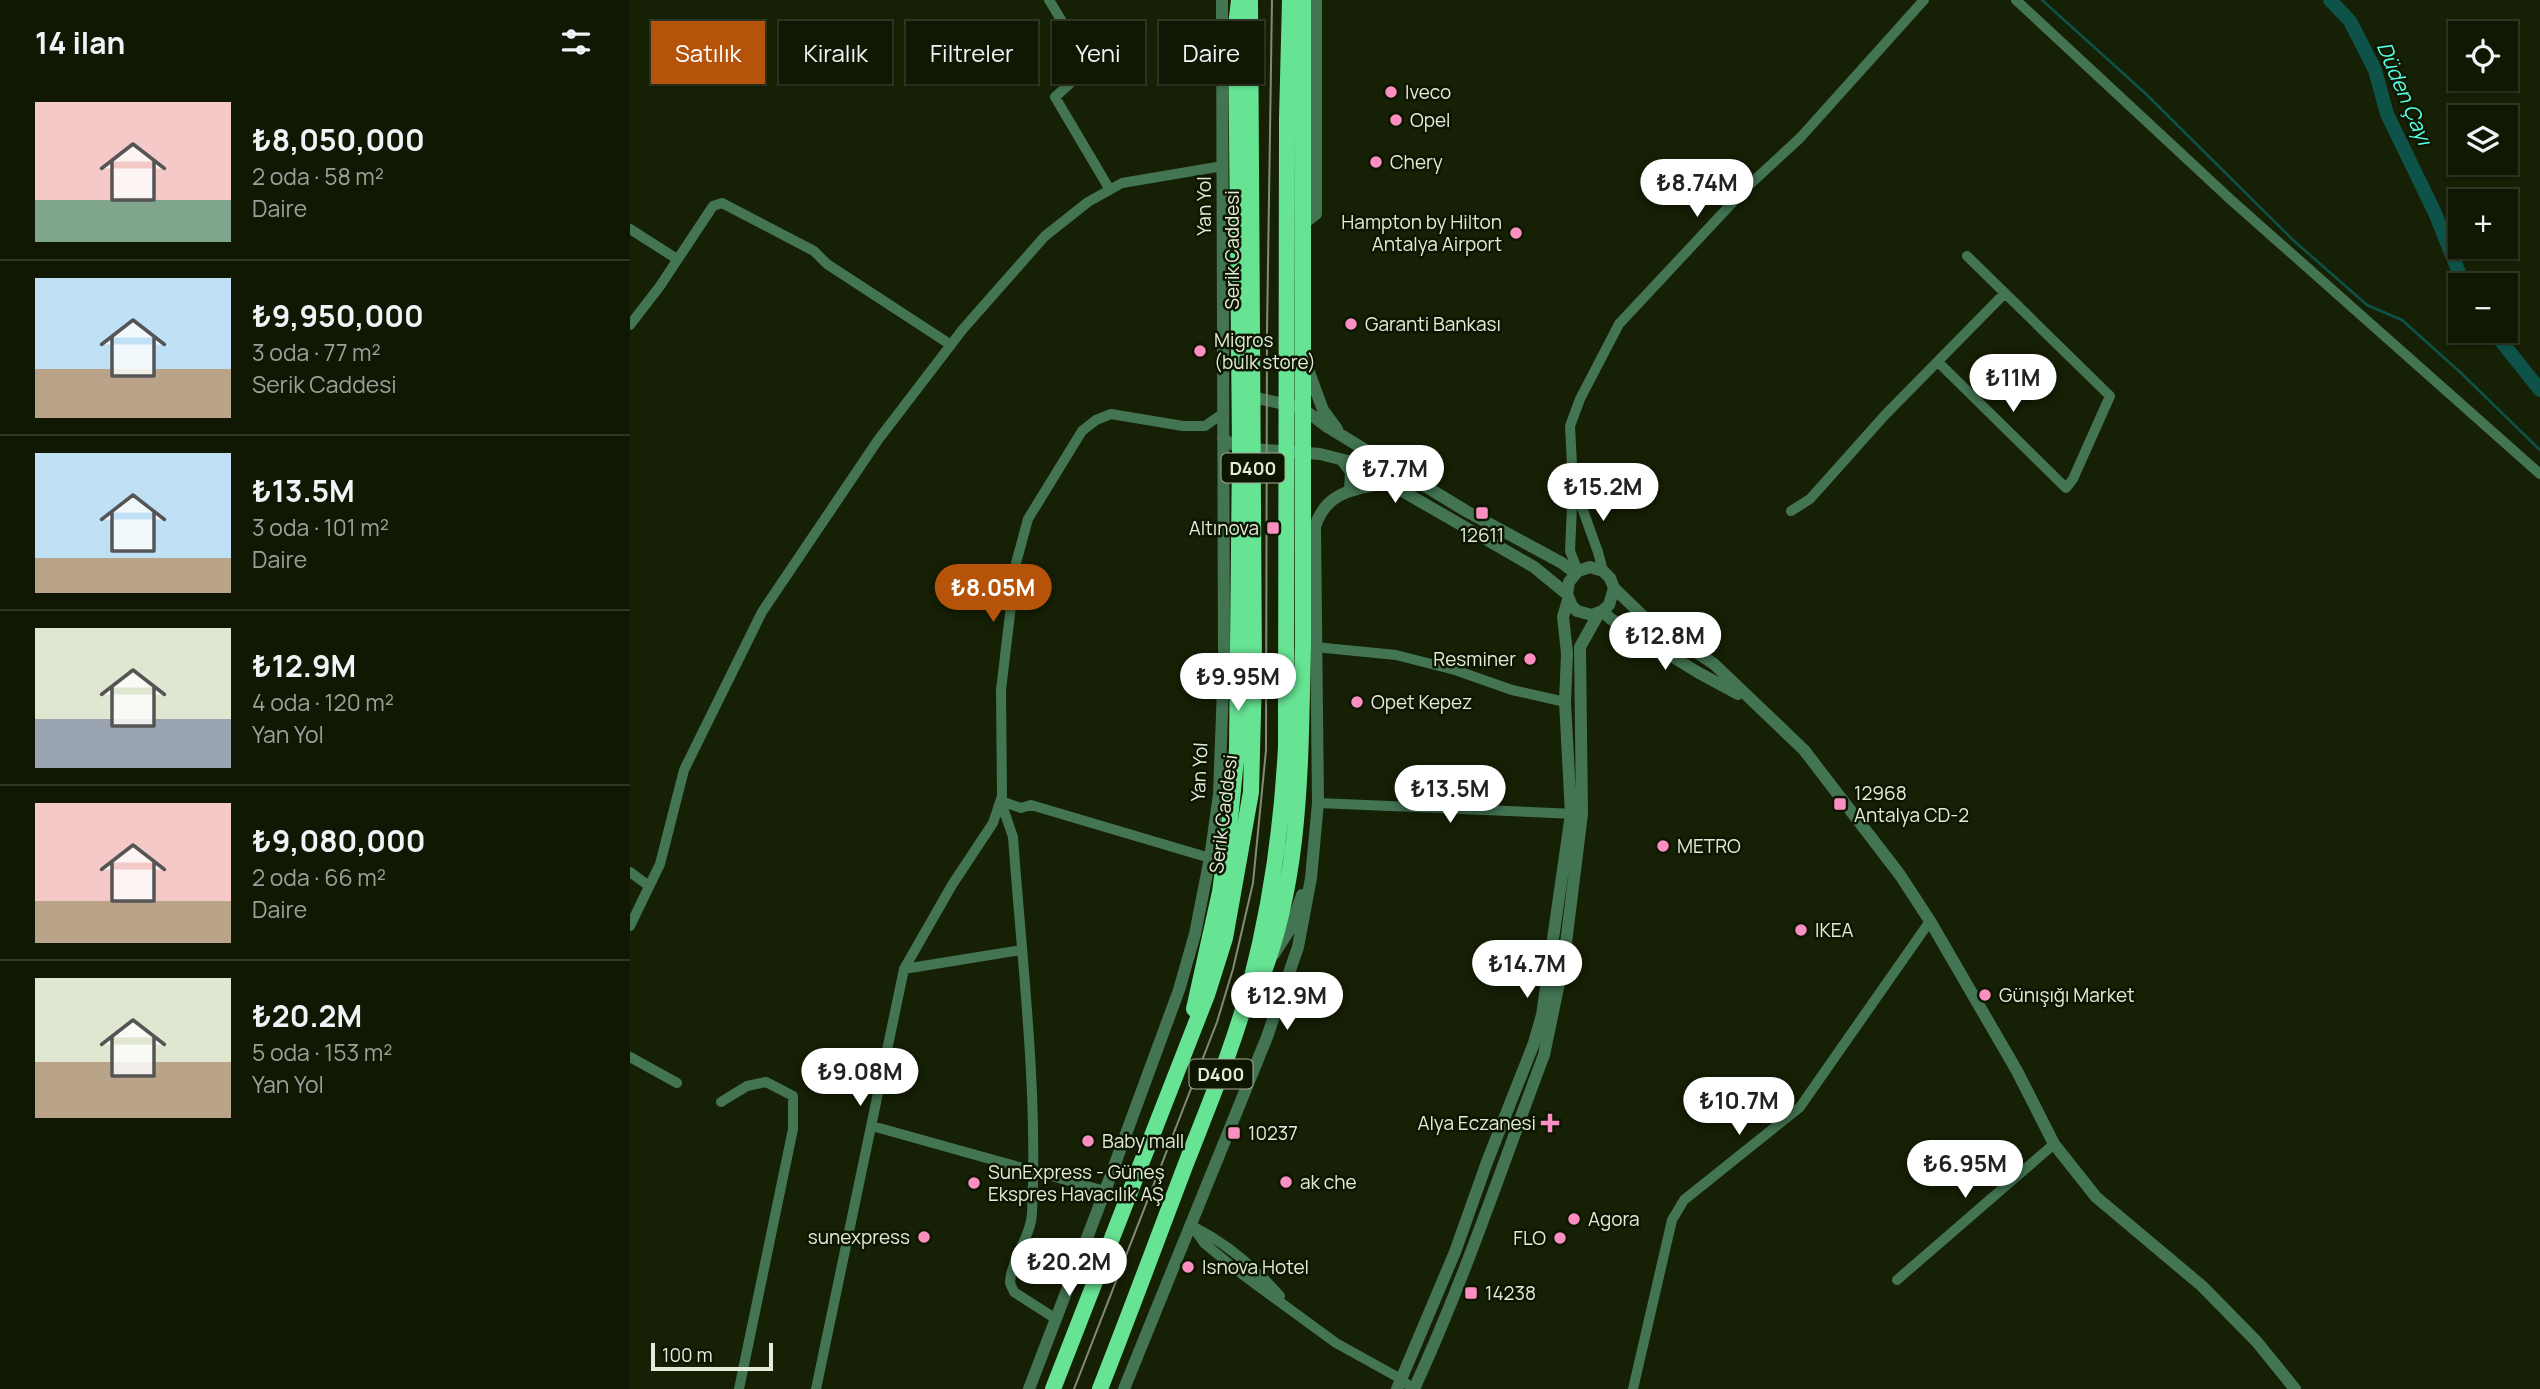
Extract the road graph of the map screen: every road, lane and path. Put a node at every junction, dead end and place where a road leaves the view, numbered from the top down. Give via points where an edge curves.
1 (1049, 0) edge
2 (1222, 0) edge
3 (1239, 0) edge
4 (1250, 0) edge
5 (1290, 0) edge
6 (1303, 0) edge
7 (1316, 0) edge
8 (1924, 0) edge
9 (2016, 0) edge
10 (1237, 21) edge
11 (1235, 84) edge
12 (1236, 84) edge
13 (1223, 105) junction
14 (1223, 166) junction
15 (1110, 190) junction
16 (1237, 198) junction
17 (1309, 219) junction
18 (630, 229) edge
19 (1967, 256) dead end
20 (677, 259) junction
21 (2005, 293) junction
22 (630, 325) edge
23 (951, 345) junction
24 (1302, 352) junction
25 (1938, 362) junction
26 (1238, 404) junction
27 (1302, 408) junction
28 (1222, 414) junction
29 (1205, 426) junction
30 (1342, 435) junction
31 (1223, 439) junction
32 (1240, 448) junction
33 (1303, 453) junction
34 (1342, 460) junction
35 (2540, 474) edge
36 (1390, 482) junction
37 (1573, 484) junction
38 (1350, 491) junction
39 (1791, 511) dead end
40 (1603, 571) junction
41 (1577, 572) junction
42 (1614, 588) junction
43 (1568, 597) junction
44 (1601, 612) junction
45 (1303, 617) junction
46 (1315, 647) junction
47 (1751, 700) junction
48 (1565, 702) junction
49 (1001, 801) junction
50 (1318, 803) junction
51 (1576, 814) junction
52 (1210, 858) junction
53 (630, 872) edge
54 (649, 886) junction
55 (1308, 887) junction
56 (1930, 921) junction
57 (630, 926) edge
58 (1021, 950) junction
59 (1270, 960) junction
60 (904, 969) junction
61 (1187, 1048) junction
62 (630, 1057) edge
63 (1224, 1064) junction
64 (677, 1083) dead end
65 (721, 1102) dead end
66 (872, 1126) junction
67 (2054, 1144) junction
68 (1033, 1171) junction
69 (1105, 1191) junction
70 (1192, 1226) junction
71 (1897, 1280) dead end
72 (1056, 1319) junction
73 (1080, 1320) junction
74 (1050, 1334) junction
75 (1120, 1336) junction
76 (1071, 1343) junction
77 (1136, 1356) junction
78 (1399, 1384) edge
79 (1126, 1385) edge
80 (1101, 1387) edge
81 (738, 1389) edge
82 (816, 1389) edge
83 (1029, 1389) edge
84 (1053, 1389) edge
85 (1413, 1389) edge
86 (1633, 1389) edge
87 (2295, 1389) edge

1 - 15 street via 1085,70 1055,97
2 - 13 street, Yan Yol
3 - 10 highway
4 - 61 highway, Serik Caddesi / D400 via 1251,792 1225,938
5 - 63 highway, D400 via 1283,808 1265,923
6 - 17 highway
7 - 17 street
8 - 37 street via 1800,138 1748,186 1619,324 1570,426
9 - 35 street via 2230,199
11 - 13 street
12 - 16 highway
13 - 14 street, Yan Yol
14 - 15 street via 1122,183
14 - 16 street
14 - 28 street, Yan Yol
15 - 23 street via 1045,236
16 - 26 highway
17 - 24 highway
18 - 20 street
19 - 21 street
20 - 22 street
20 - 23 street via 713,206 722,203 814,251
21 - 25 street
21 - 25 street via 2110,396 2066,488
23 - 54 street via 878,440 762,612 684,770 660,864
24 - 27 highway
24 - 30 street via 1323,410
25 - 39 street via 1810,499
26 - 27 street via 1261,399
26 - 28 street
26 - 32 highway
27 - 30 street
27 - 33 highway
28 - 29 street
28 - 31 street, Yan Yol
29 - 31 street
29 - 49 street via 1111,414 1096,420 1082,431 1027,519 1016,562 1001,690
30 - 41 street via 1466,512
31 - 32 street
31 - 52 street, Yan Yol via 1224,661 1219,794
32 - 33 street
32 - 61 highway via 1235,774 1220,892
33 - 34 street
33 - 45 highway
34 - 36 street
34 - 38 street via 1351,472
36 - 38 street
36 - 43 street via 1534,567
37 - 40 street
37 - 41 street via 1570,551
38 - 46 street via 1328,502 1315,527
40 - 41 street via 1590,567
40 - 42 street
41 - 43 street via 1569,582
42 - 44 street
42 - 47 street via 1645,618 1714,664
43 - 44 street via 1577,611
43 - 48 street via 1563,617
44 - 47 street
44 - 51 street via 1580,647
45 - 46 street
45 - 59 highway via 1295,845
46 - 48 street via 1396,655
46 - 50 street
47 - 56 street via 1804,750
48 - 51 street
49 - 52 street via 1021,808 1031,805
49 - 58 street via 1013,837
49 - 60 street via 993,823
50 - 51 street
50 - 55 street
51 - 78 street via 1534,1042 1455,1252
51 - 85 street via 1564,959 1544,1055
52 - 69 street, Yan Yol via 1179,990
53 - 54 street
54 - 57 street
55 - 59 street
55 - 70 street via 1294,959 1270,1030
56 - 67 street
56 - 86 street via 1800,1107 1684,1200 1672,1220
58 - 60 street
58 - 68 street via 1031,1068
59 - 63 highway
60 - 66 street
61 - 73 highway, Serik Caddesi / D400
62 - 64 street
63 - 75 highway, D400
65 - 81 street via 747,1086 766,1082 793,1096 793,1129
66 - 68 street
66 - 82 street
67 - 71 street
67 - 87 street via 2096,1197 2202,1286
68 - 69 street
68 - 72 street via 1032,1218 1010,1283 1014,1292
69 - 72 street, Yan Yol
70 - 77 street
70 - 78 street via 1205,1244 1336,1343
72 - 73 street via 1068,1315
72 - 74 street, Yan Yol
73 - 76 highway, Serik Caddesi / D400
74 - 76 street
74 - 83 street, Yan Yol
75 - 77 street
75 - 80 highway, D400
76 - 84 highway, Serik Caddesi / D400
77 - 79 street
78 - 85 street
79 - 80 street

